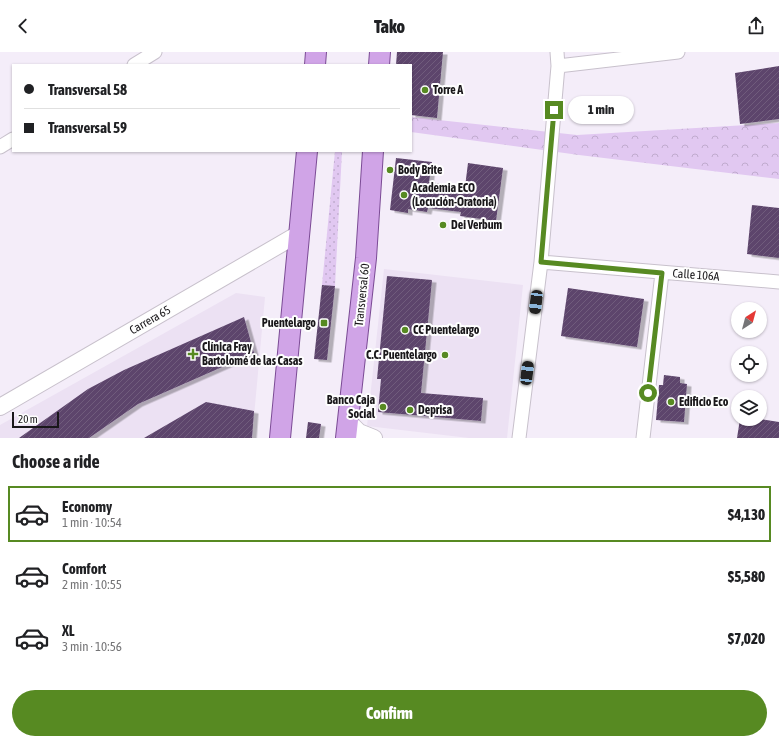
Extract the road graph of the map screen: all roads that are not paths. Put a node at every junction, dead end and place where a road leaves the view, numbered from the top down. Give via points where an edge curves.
1 (155, 52) edge
2 (316, 52) edge
3 (380, 52) edge
4 (557, 52) edge
5 (678, 52) edge
6 (136, 64) edge
7 (315, 64) edge
8 (379, 64) edge
9 (558, 66) junction
10 (12, 141) edge
11 (0, 148) edge
12 (307, 152) edge
13 (373, 152) edge
14 (300, 233) junction
15 (541, 262) junction
16 (662, 273) junction
17 (779, 282) edge
18 (0, 407) edge
19 (347, 430) edge
20 (280, 438) edge
21 (374, 438) edge
22 (519, 438) edge
23 (643, 438) edge

1 - 6 street
2 - 7 main road
3 - 8 main road
4 - 9 street
5 - 9 street
9 - 15 street
10 - 11 street
12 - 14 main road
13 - 19 main road, Transversal 60 via 366,258
14 - 18 street, Carrera 65
14 - 20 main road
15 - 16 street, Calle 106A
15 - 22 street
16 - 17 street, Calle 106A
16 - 23 street
19 - 21 street

